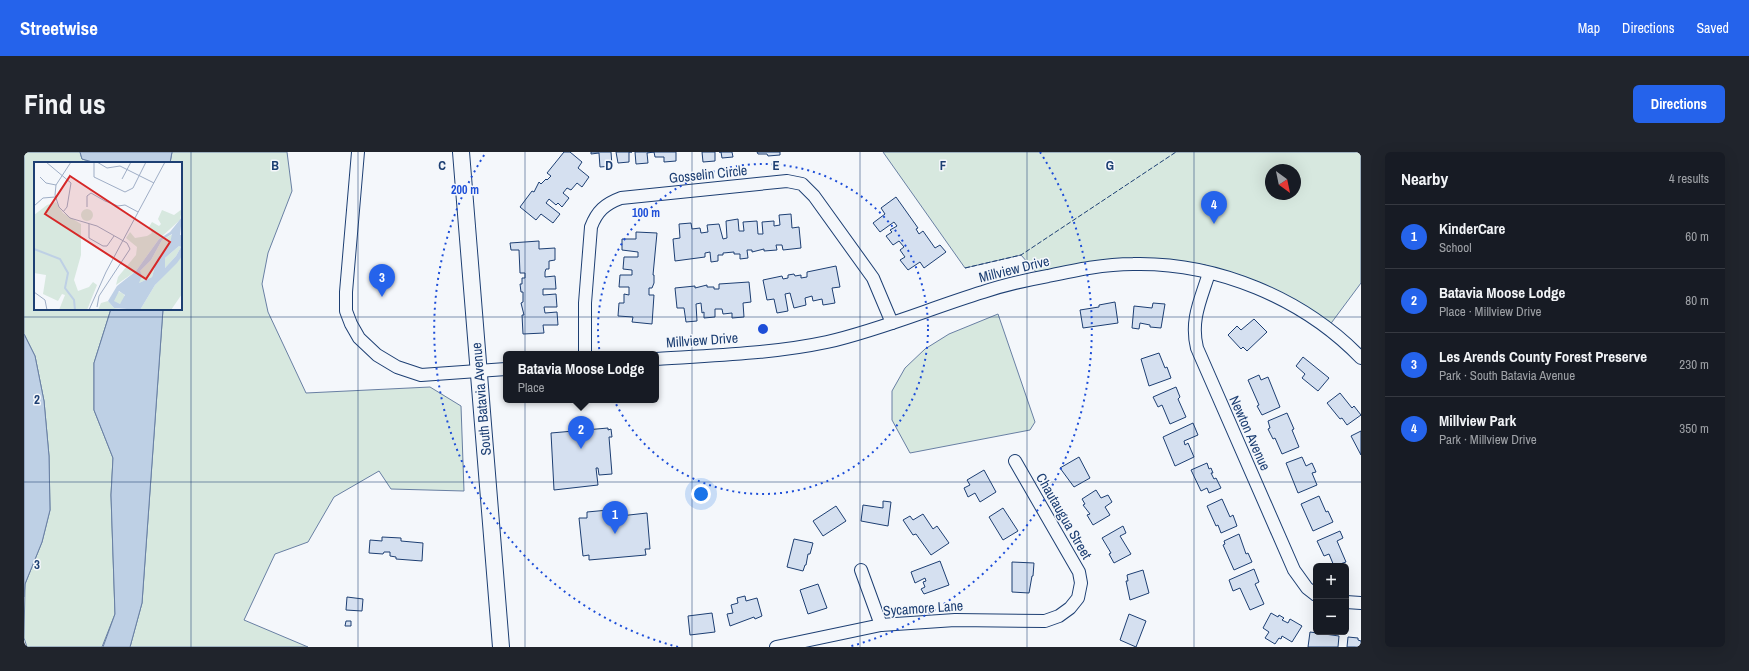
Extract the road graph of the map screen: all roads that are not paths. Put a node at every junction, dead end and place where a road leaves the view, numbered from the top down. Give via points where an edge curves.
1 (358, 152) edge
2 (461, 152) edge
3 (1209, 273) junction
4 (892, 323) junction
5 (585, 351) edge
6 (659, 358) edge
7 (1361, 358) edge
8 (503, 369) edge
9 (479, 370) junction
10 (1016, 461) dead end
11 (861, 570) dead end
12 (1313, 593) edge
13 (1349, 602) edge
14 (1361, 603) edge
15 (1070, 608) joint
16 (881, 625) junction
17 (501, 647) edge
18 (776, 647) edge

1 - 9 street via 346,292 346,311 351,324 359,338 377,355 397,367 421,374
2 - 9 main road, South Batavia Avenue
3 - 4 street, Millview Drive via 1162,265 1134,264 1084,268 984,291
3 - 7 street, Millview Drive via 1263,291 1298,309 1331,331
3 - 12 street, Newton Avenue via 1194,321 1194,339 1294,570
4 - 5 street, Gosselin Circle via 873,278 814,196 802,184 787,181 621,198 602,208 595,216 591,227 585,303
4 - 6 street, Millview Drive via 860,334 798,347
8 - 9 street
9 - 17 main road, South Batavia Avenue
10 - 15 street, Chautaugua Street via 1079,572 1081,584 1078,598
11 - 16 street
13 - 14 street
15 - 16 street, Sycamore Lane via 1059,616 1045,621 955,620
16 - 18 street, Sycamore Lane

